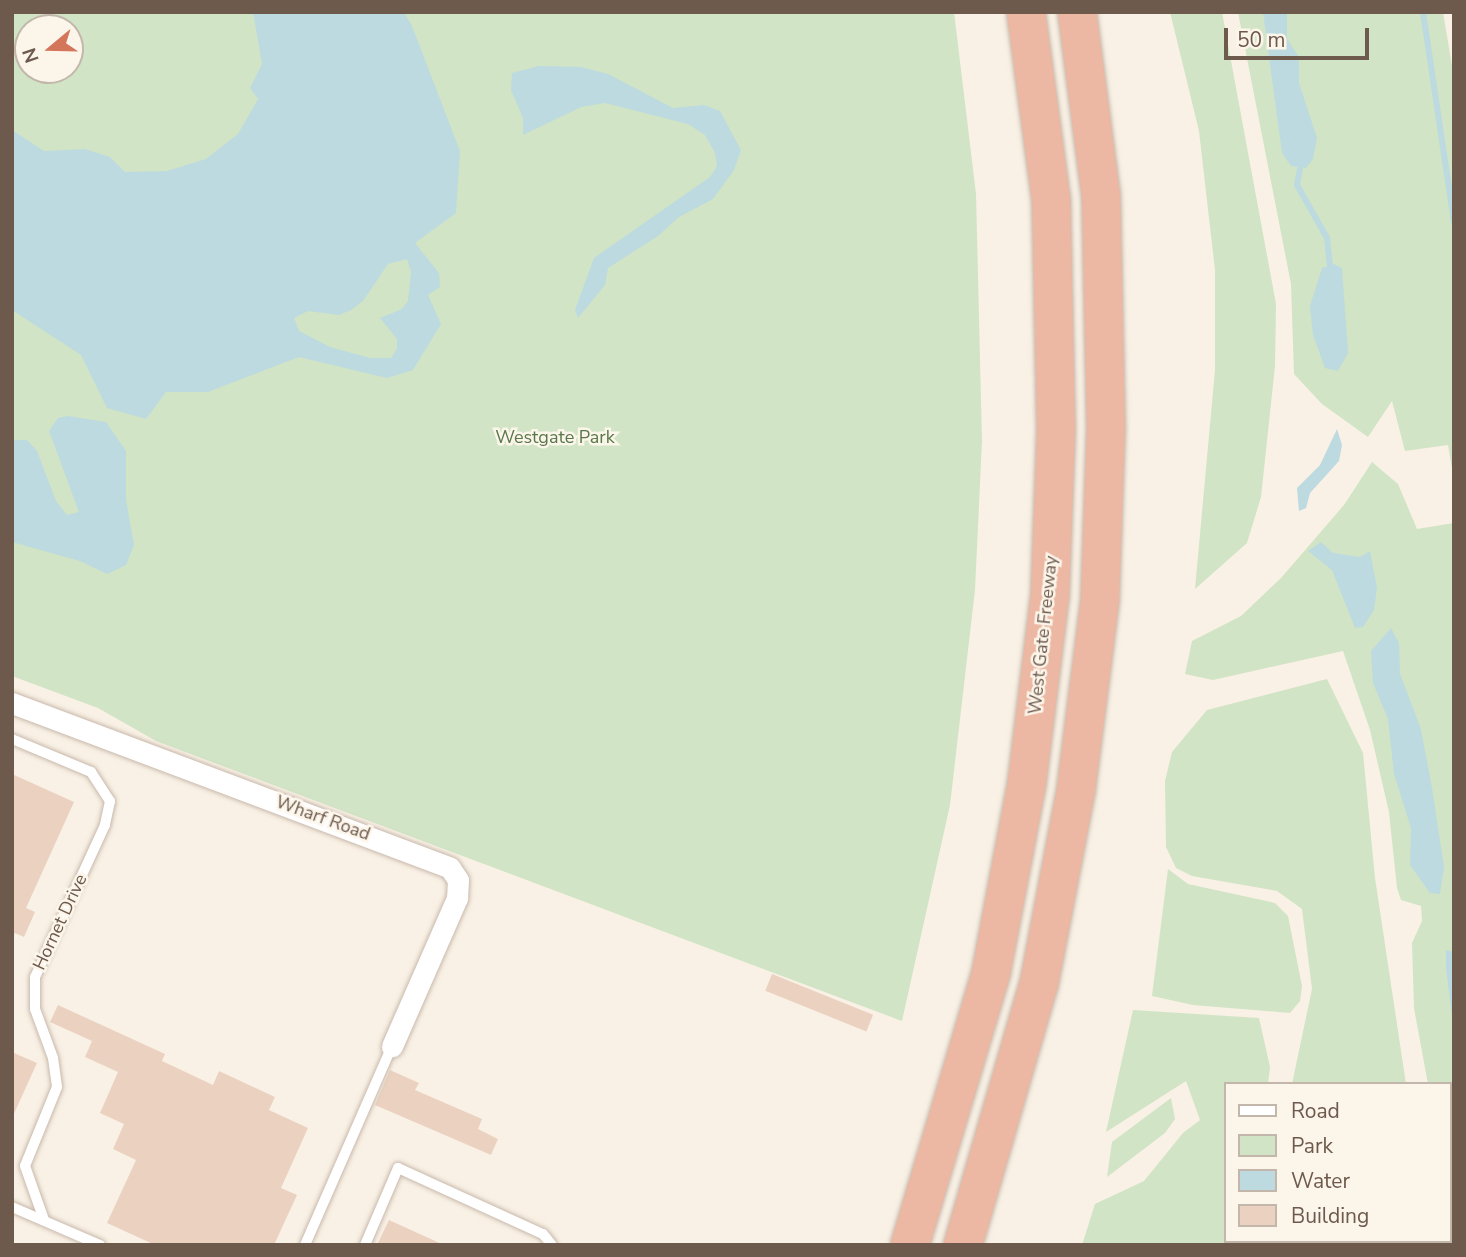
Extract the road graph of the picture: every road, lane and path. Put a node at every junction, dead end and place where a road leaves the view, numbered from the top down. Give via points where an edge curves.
1 (1027, 12) edge
2 (1077, 12) edge
3 (12, 703) edge
4 (12, 739) edge
5 (392, 1046) joint
6 (12, 1207) edge
7 (44, 1220) junction
8 (100, 1245) edge
9 (305, 1245) edge
10 (365, 1245) edge
11 (552, 1245) edge
12 (910, 1245) edge
13 (963, 1245) edge

1 - 12 highway, West Gate Freeway via 1051,199 1056,429 1050,595 1027,782 990,973
2 - 13 highway via 1101,196 1106,429 1100,599 1076,790 1039,984
3 - 5 street, Wharf Road via 450,868 458,880 457,898
4 - 7 lane, Hornet Drive via 91,772 110,801 105,825 35,977 35,1009 53,1058 57,1087 25,1166
5 - 9 lane
6 - 7 lane
7 - 8 lane
10 - 11 lane via 398,1168 543,1234

